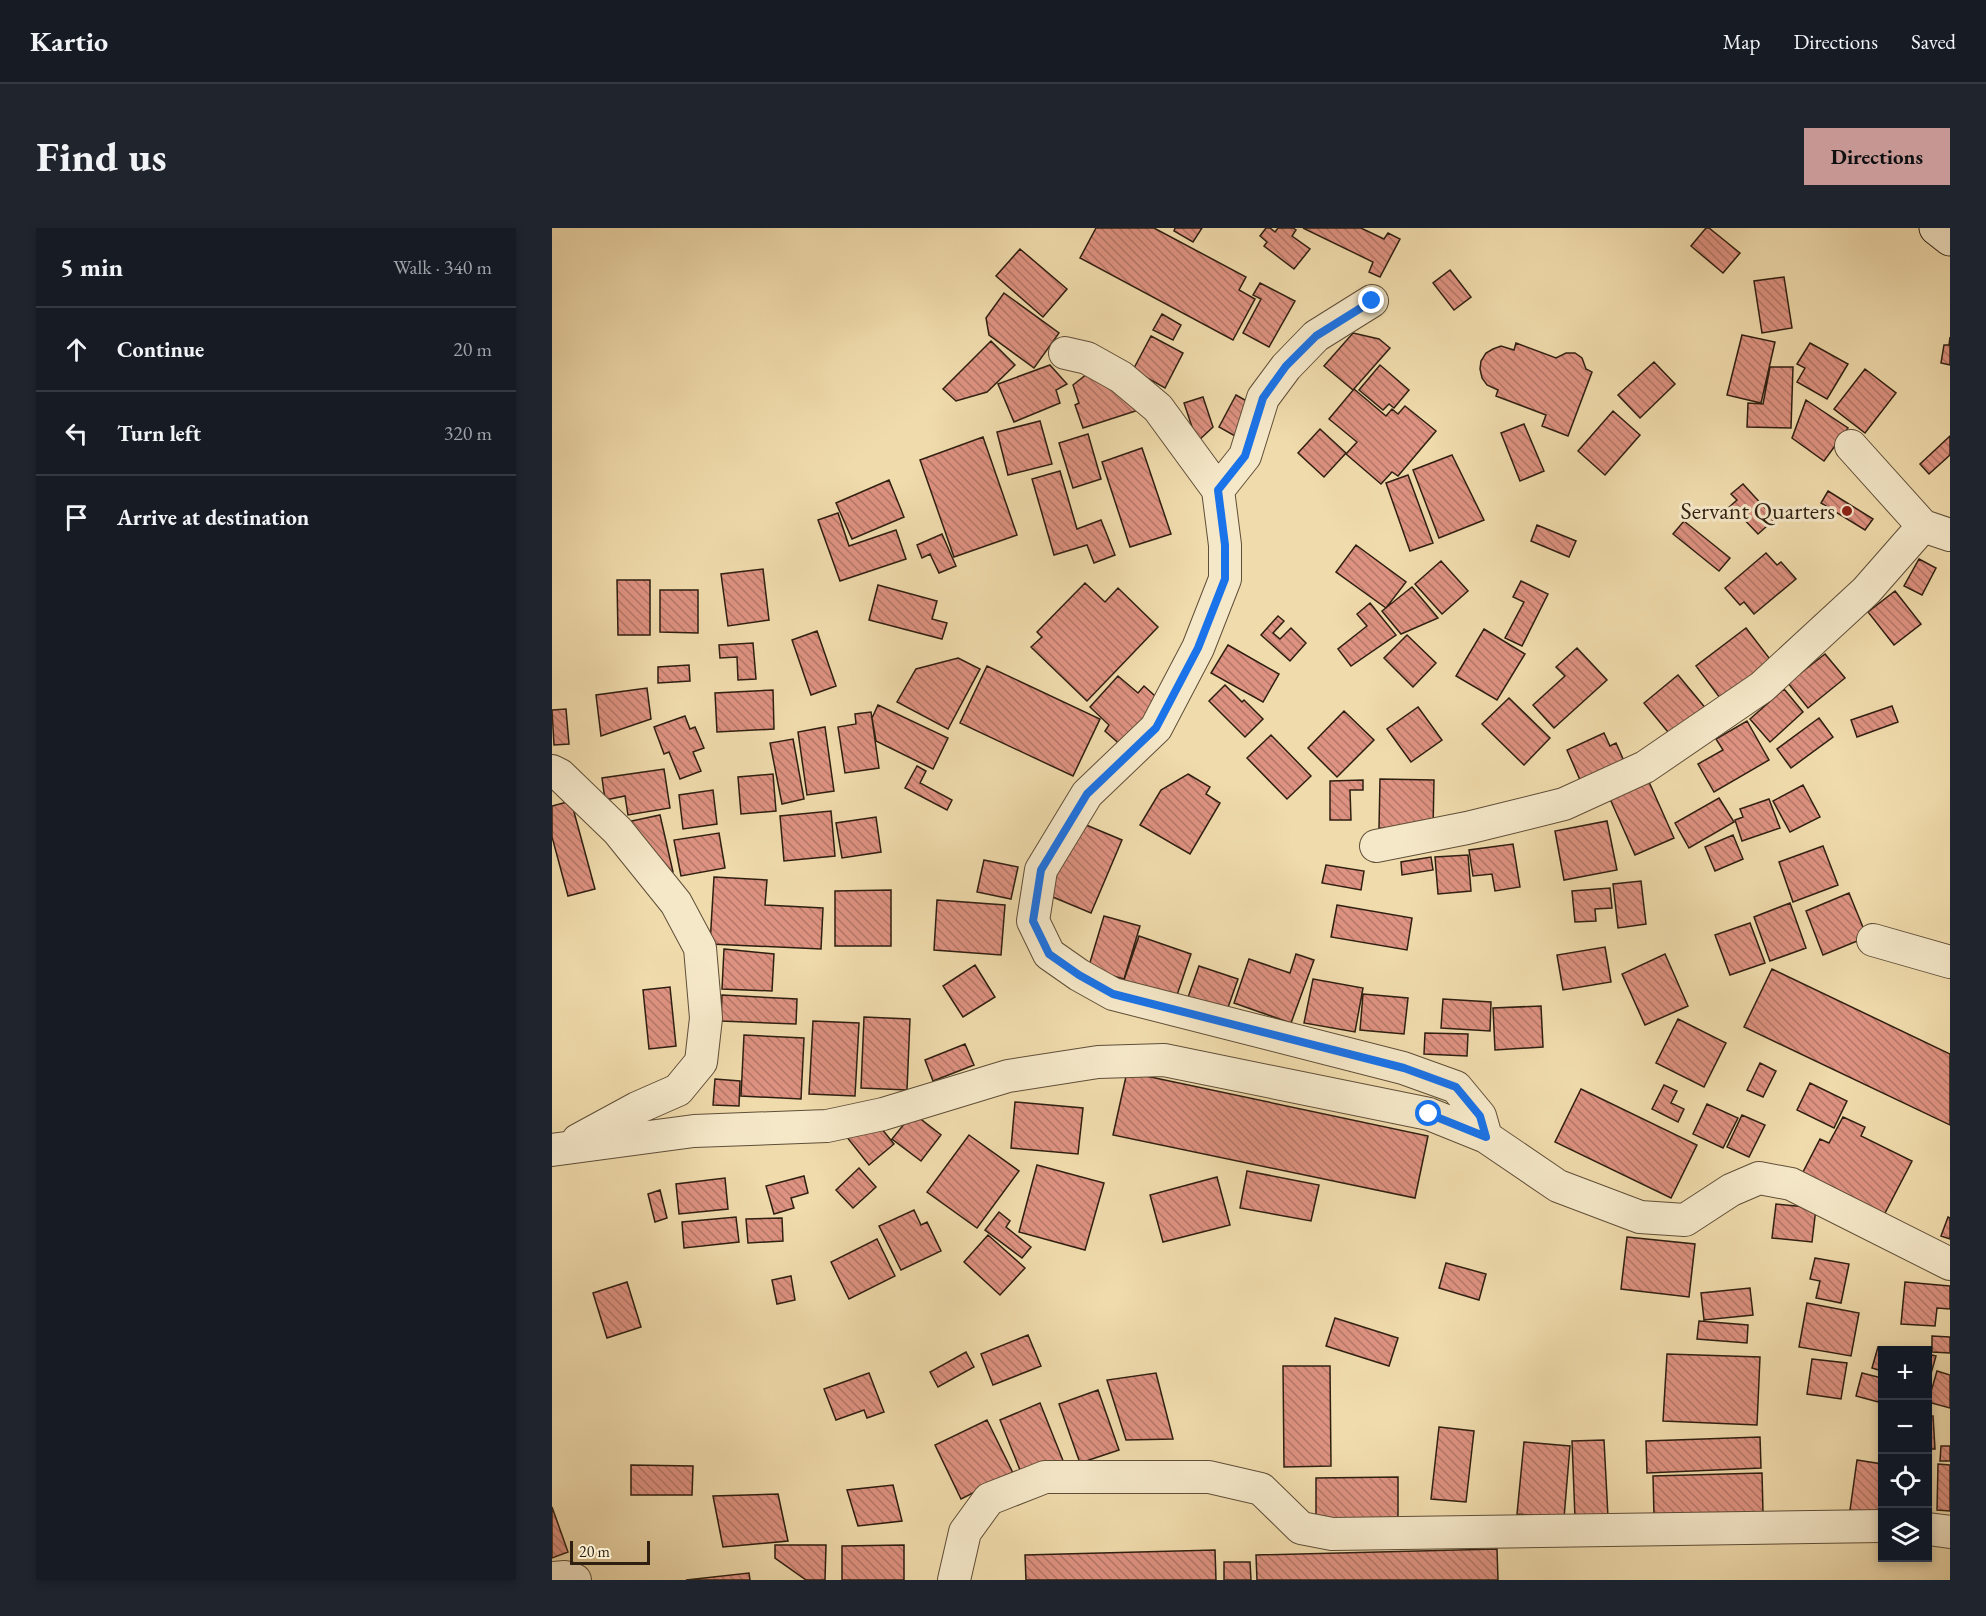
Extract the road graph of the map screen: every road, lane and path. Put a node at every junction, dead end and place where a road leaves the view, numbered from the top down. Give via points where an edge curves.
1 (1936, 228) edge
2 (1950, 239) edge
3 (1372, 301) dead end
4 (1065, 353) dead end
5 (1851, 446) dead end
6 (1218, 490) junction
7 (1937, 531) edge
8 (552, 771) edge
9 (1376, 846) dead end
10 (1873, 940) dead end
11 (1950, 962) edge
12 (1486, 1137) junction
13 (558, 1149) edge
14 (1950, 1264) edge
15 (1878, 1526) edge
16 (1932, 1530) edge
17 (1950, 1532) edge
18 (552, 1578) edge
19 (575, 1580) edge
20 (954, 1580) edge

1 - 2 main road
3 - 6 street via 1316,336 1286,366 1263,398 1245,456
4 - 6 street via 1087,358 1121,377 1158,408
5 - 7 street
6 - 12 street via 1225,579 1198,648 1156,728 1087,794 1041,870 1033,921 1049,954 1113,994 1404,1068 1456,1087 1480,1116
7 - 9 street via 1762,687 1645,767 1564,804
8 - 13 street via 618,831 676,903 700,948 706,1018 701,1062 678,1090
10 - 11 street
12 - 13 street via 1429,1114 1164,1060 1098,1062 1008,1076 883,1114 827,1126 694,1131
12 - 14 street via 1558,1186 1640,1217 1685,1220 1731,1190 1759,1178 1791,1184
15 - 20 street via 1332,1534 1301,1528 1261,1489 1209,1477 1045,1476 989,1499 966,1532
16 - 17 street
18 - 19 street

